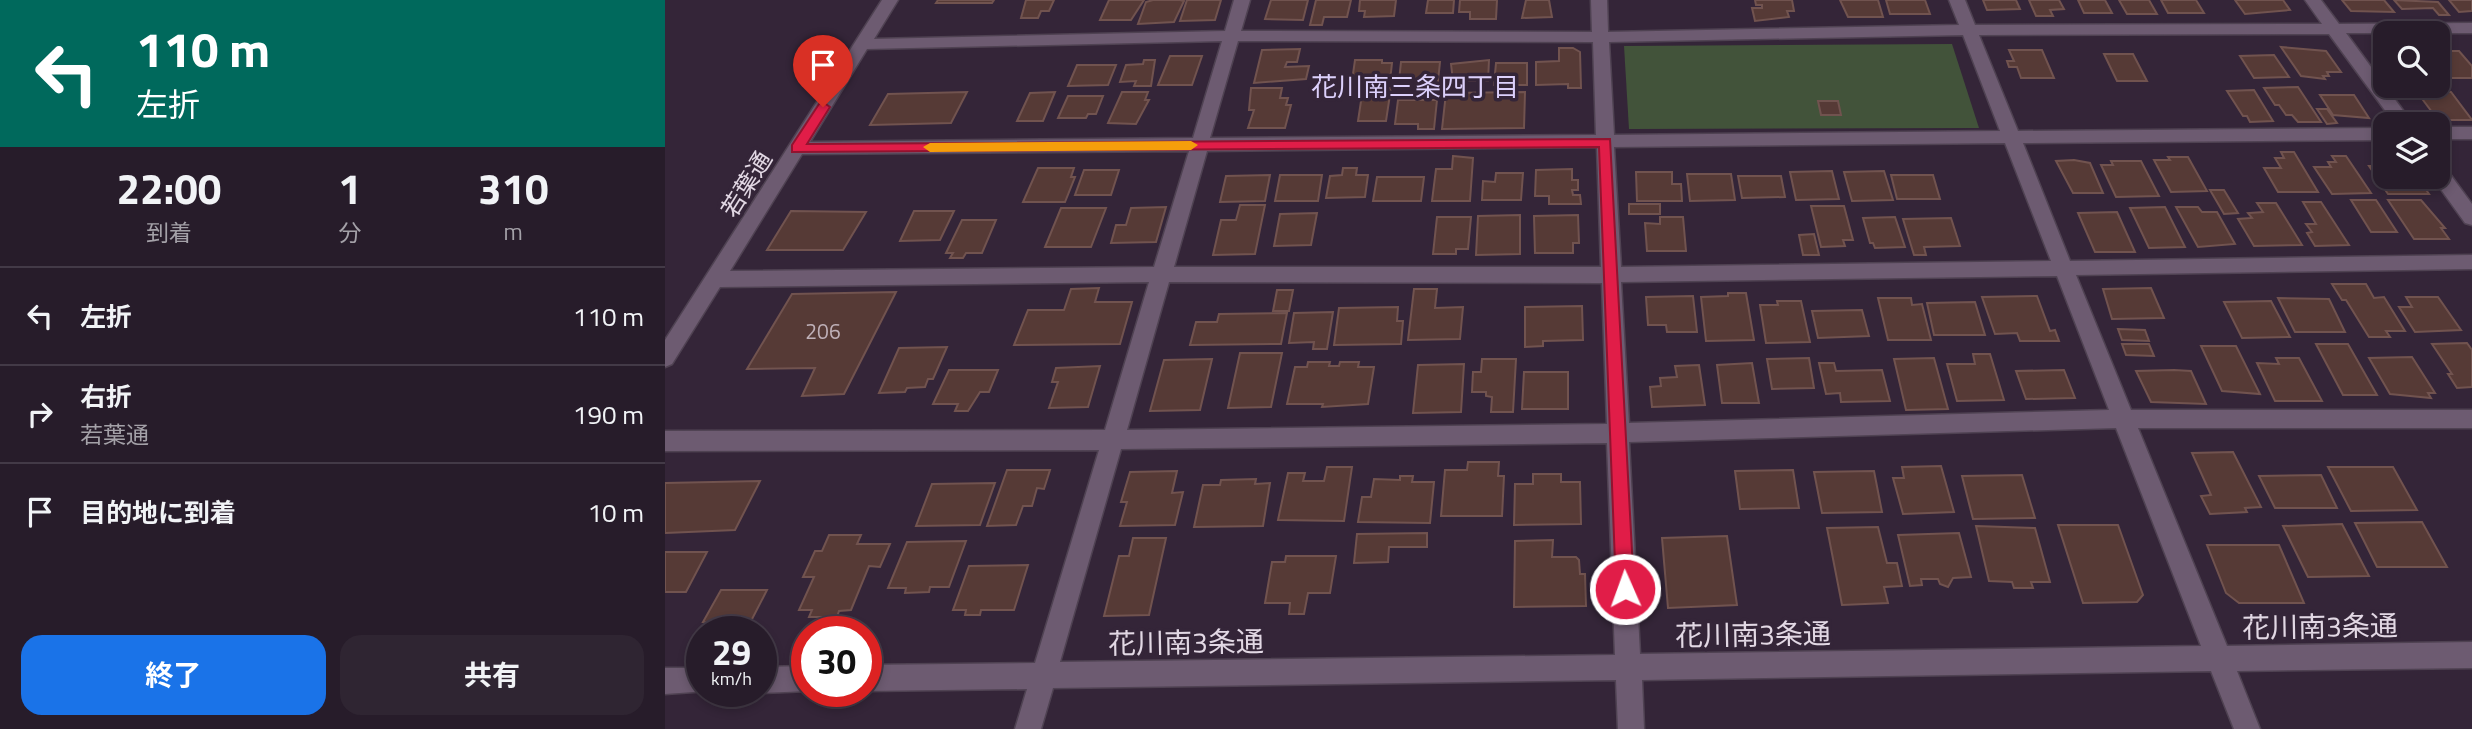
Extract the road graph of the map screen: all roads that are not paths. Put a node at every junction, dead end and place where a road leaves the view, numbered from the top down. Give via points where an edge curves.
1 (890, 0) edge
2 (1241, 0) edge
3 (1599, 0) edge
4 (1957, 0) edge
5 (2313, 0) edge
6 (2472, 28) edge
7 (2334, 29) junction
8 (1969, 30) junction
9 (1231, 36) junction
10 (1601, 37) junction
11 (863, 44) junction
12 (2395, 112) edge
13 (2450, 133) edge
14 (2472, 133) edge
15 (2373, 134) edge
16 (2011, 137) junction
17 (1605, 143) junction
18 (1199, 145) junction
19 (797, 148) junction
20 (2450, 188) edge
21 (2472, 218) edge
22 (2472, 262) edge
23 (2063, 267) junction
24 (1161, 274) junction
25 (1611, 275) junction
26 (715, 279) junction
27 (665, 358) edge
28 (2124, 419) junction
29 (2472, 419) edge
30 (1618, 433) junction
31 (1113, 440) junction
32 (665, 441) edge
33 (2472, 655) edge
34 (2220, 659) junction
35 (1628, 667) junction
36 (1044, 675) junction
37 (882, 678) edge
38 (665, 681) edge
39 (686, 681) edge
40 (1028, 729) edge
41 (1631, 729) edge
42 (2247, 729) edge

1 - 11 street, 若葉通
2 - 9 street
3 - 10 street
4 - 8 street
5 - 7 street
6 - 7 street
7 - 8 street
7 - 12 street
8 - 10 street
8 - 16 street
9 - 10 street
9 - 11 street
9 - 18 street
10 - 17 street
11 - 19 street, 若葉通
13 - 14 street
15 - 16 street
16 - 17 street
16 - 23 street
17 - 18 street
17 - 25 street
18 - 19 street
18 - 24 street
19 - 26 street, 若葉通
20 - 21 street
22 - 23 street
23 - 25 street
23 - 28 street
24 - 25 street
24 - 26 street
24 - 31 street
25 - 30 street
26 - 27 street, 若葉通
28 - 29 street
28 - 30 street
28 - 34 street
30 - 31 street
30 - 35 street
31 - 32 street
31 - 36 street
33 - 34 street, 花川南3条通
34 - 35 street, 花川南3条通
34 - 42 street
35 - 36 street, 花川南3条通
35 - 41 street
36 - 37 street, 花川南3条通
36 - 40 street
38 - 39 street

